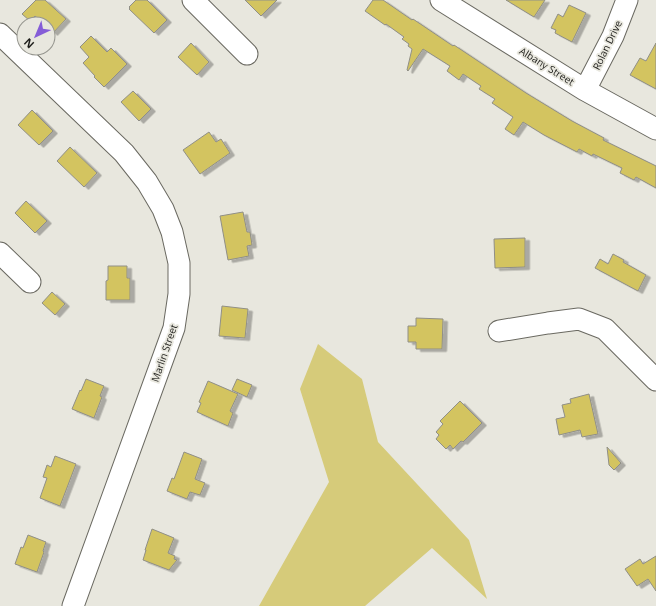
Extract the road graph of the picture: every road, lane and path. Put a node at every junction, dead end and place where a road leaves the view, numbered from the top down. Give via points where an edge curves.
1 (192, 0) edge
2 (441, 0) edge
3 (627, 0) edge
4 (0, 34) edge
5 (248, 54) dead end
6 (585, 90) junction
7 (656, 129) edge
8 (0, 253) edge
9 (30, 282) dead end
10 (499, 331) dead end
11 (656, 380) edge
12 (73, 606) edge

1 - 5 street
2 - 6 street, Albany Street
3 - 6 street, Rolan Drive via 613,36
4 - 12 street, Marlin Street via 124,153 147,182 163,209 172,232 179,263 179,294 174,328
6 - 7 street, Albany Street
8 - 9 street
10 - 11 street via 579,319 605,330

